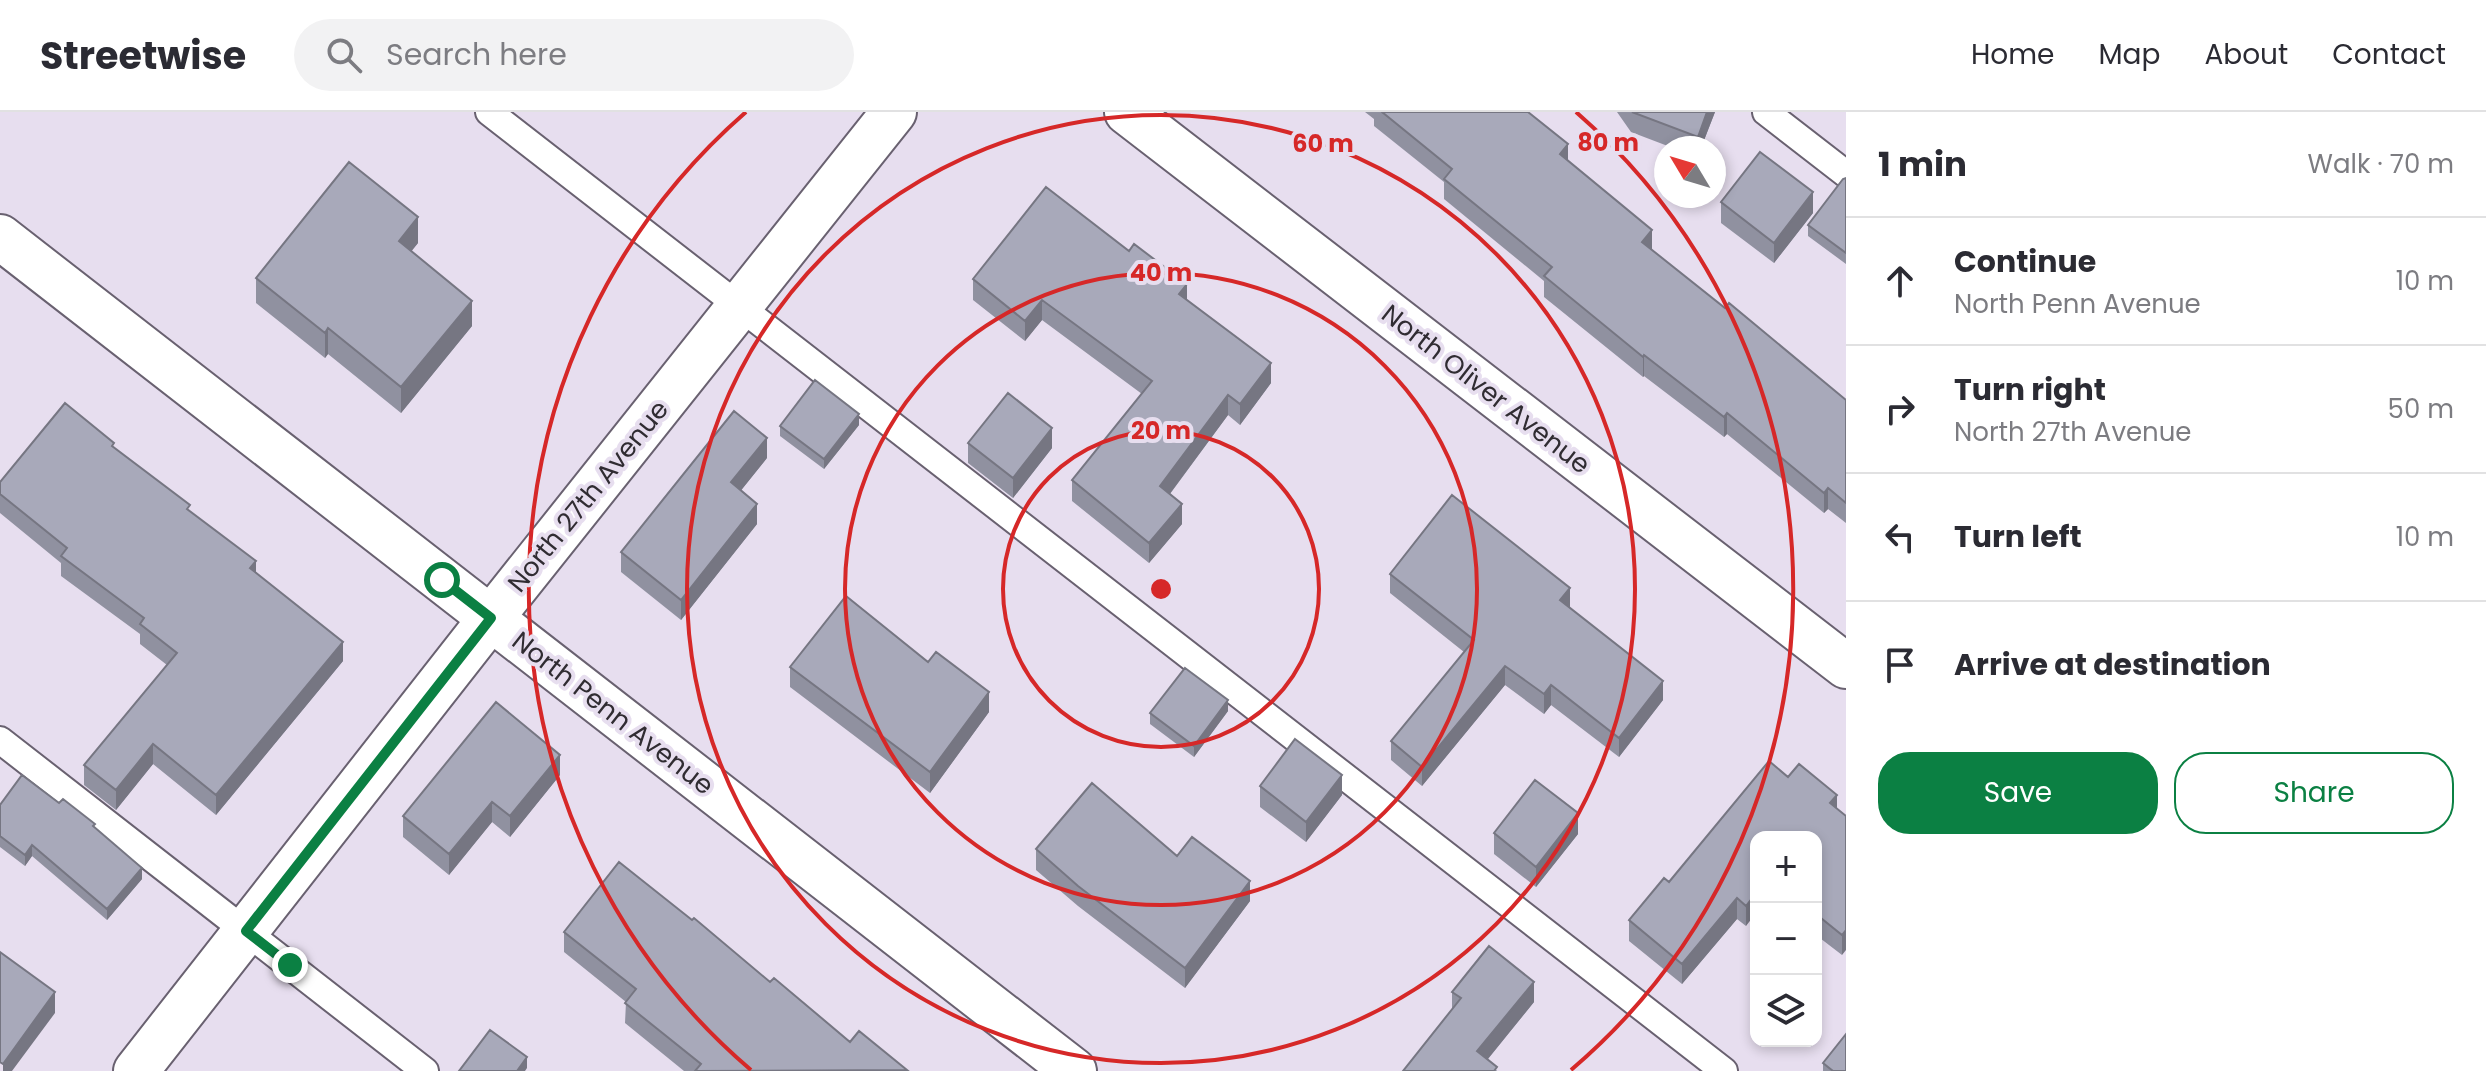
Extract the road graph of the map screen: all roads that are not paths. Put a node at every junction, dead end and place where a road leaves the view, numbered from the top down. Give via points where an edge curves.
1 (489, 112) edge
2 (894, 112) edge
3 (1127, 112) edge
4 (1766, 112) edge
5 (1846, 174) edge
6 (0, 237) edge
7 (739, 308) junction
8 (491, 618) junction
9 (1846, 666) edge
10 (0, 740) edge
11 (246, 931) junction
12 (136, 1071) edge
13 (425, 1071) edge
14 (1074, 1071) edge
15 (1724, 1071) edge

1 - 7 lane
2 - 7 street, North 27th Avenue
3 - 9 street, North Oliver Avenue
4 - 5 lane
6 - 8 street, North Penn Avenue
7 - 8 street, North 27th Avenue
7 - 15 lane
8 - 11 street, North 27th Avenue
8 - 14 street, North Penn Avenue
10 - 11 lane
11 - 12 street, North 27th Avenue
11 - 13 lane

